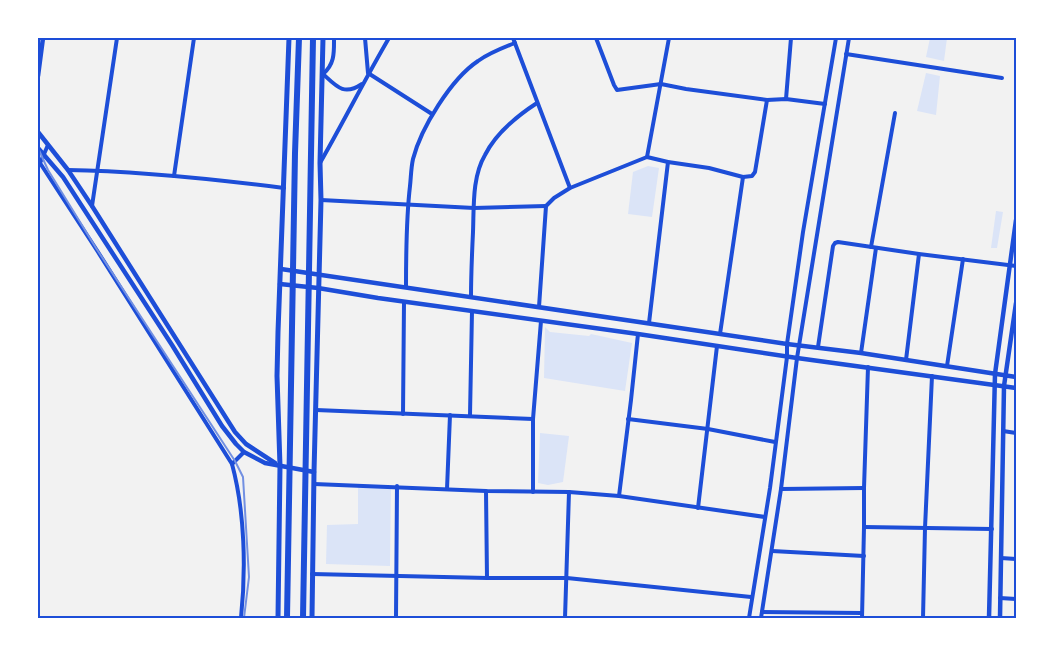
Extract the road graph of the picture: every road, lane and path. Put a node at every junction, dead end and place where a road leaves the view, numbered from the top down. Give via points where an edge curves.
1 (43, 38) edge
2 (117, 38) edge
3 (194, 38) edge
4 (289, 38) edge
5 (299, 38) edge
6 (313, 38) edge
7 (324, 38) edge
8 (334, 38) edge
9 (365, 38) edge
10 (389, 38) edge
11 (513, 38) edge
12 (596, 38) edge
13 (669, 38) edge
14 (791, 38) edge
15 (829, 38) edge
16 (836, 38) edge
17 (849, 38) edge
18 (515, 43) junction
19 (846, 54) junction
20 (369, 73) junction
21 (324, 74) junction
22 (38, 76) edge
23 (1002, 78) dead end
24 (363, 83) junction
25 (661, 84) junction
26 (786, 99) junction
27 (767, 100) junction
28 (537, 103) junction
29 (825, 104) junction
30 (432, 114) junction
31 (895, 114) dead end
32 (38, 132) edge
33 (48, 145) junction
34 (38, 148) edge
35 (43, 153) junction
36 (647, 157) junction
37 (668, 162) junction
38 (320, 163) junction
39 (39, 164) edge
40 (68, 170) junction
41 (97, 170) junction
42 (174, 176) junction
43 (743, 177) junction
44 (284, 188) junction
45 (570, 188) junction
46 (321, 200) junction
47 (408, 204) junction
48 (92, 206) junction
49 (546, 206) junction
50 (474, 208) junction
51 (1017, 220) edge
52 (874, 248) junction
53 (919, 254) junction
54 (963, 259) junction
55 (1010, 265) junction
56 (1017, 266) edge
57 (281, 269) junction
58 (294, 270) junction
59 (309, 272) junction
60 (319, 274) junction
61 (280, 284) junction
62 (294, 285) junction
63 (308, 287) junction
64 (406, 287) junction
65 (318, 288) junction
66 (471, 297) junction
67 (404, 302) junction
68 (1017, 303) edge
69 (540, 307) junction
70 (472, 311) junction
71 (541, 321) junction
72 (648, 323) junction
73 (1015, 325) edge
74 (638, 334) junction
75 (720, 334) junction
76 (787, 344) junction
77 (799, 345) junction
78 (717, 346) junction
79 (818, 348) junction
80 (861, 352) junction
81 (787, 357) junction
82 (797, 358) junction
83 (906, 360) junction
84 (947, 366) junction
85 (868, 368) junction
86 (995, 374) junction
87 (1005, 375) junction
88 (932, 376) junction
89 (1017, 376) edge
90 (995, 385) junction
91 (1005, 386) junction
92 (1017, 388) edge
93 (315, 410) junction
94 (403, 414) junction
95 (450, 415) junction
96 (470, 415) junction
97 (533, 418) junction
98 (628, 419) junction
99 (708, 429) junction
100 (1003, 431) junction
101 (1017, 433) edge
102 (776, 442) junction
103 (244, 452) junction
104 (232, 464) junction
105 (280, 466) junction
106 (291, 468) junction
107 (305, 471) junction
108 (314, 472) junction
109 (313, 484) junction
110 (397, 486) junction
111 (864, 488) junction
112 (447, 489) junction
113 (782, 489) junction
114 (486, 491) junction
115 (533, 492) junction
116 (569, 492) junction
117 (619, 496) junction
118 (698, 508) junction
119 (765, 517) junction
120 (864, 527) junction
121 (925, 528) junction
122 (992, 529) junction
123 (772, 551) junction
124 (864, 556) junction
125 (1001, 558) junction
126 (1017, 559) edge
127 (312, 574) junction
128 (395, 577) junction
129 (487, 578) junction
130 (567, 578) junction
131 (751, 597) junction
132 (1000, 598) junction
133 (1017, 599) edge
134 (762, 612) junction
135 (862, 616) edge
136 (241, 618) edge
137 (278, 618) edge
138 (288, 618) edge
139 (303, 618) edge
140 (312, 618) edge
141 (396, 618) edge
142 (565, 618) edge
143 (749, 618) edge
144 (761, 618) edge
145 (923, 618) edge
146 (989, 618) edge
147 (1000, 618) edge

1 - 22 street
2 - 41 street
3 - 42 street
4 - 44 main road
5 - 58 highway
6 - 59 highway
7 - 21 main road
8 - 21 street via 334,57
9 - 20 street
10 - 20 street
11 - 18 street
12 - 25 street via 617,90
13 - 25 street
14 - 26 street
15 - 16 street
16 - 29 street
17 - 19 street
18 - 28 street
18 - 30 street via 475,62
19 - 23 street
19 - 77 street
20 - 24 street
20 - 30 street
21 - 24 street via 344,90
21 - 38 main road
24 - 38 street
25 - 27 street
25 - 36 street
26 - 27 street
26 - 29 street
27 - 43 street via 755,172
28 - 45 street
28 - 50 street via 512,122 485,154 477,171
29 - 76 street
30 - 47 street via 413,160
31 - 52 street
32 - 33 street
33 - 35 street
33 - 40 street
34 - 35 street
35 - 39 street
35 - 103 street via 63,177 222,426
36 - 37 street
36 - 45 street
37 - 43 street
37 - 72 street
38 - 46 main road
39 - 104 street
40 - 41 street
40 - 48 street
41 - 42 street
41 - 48 street
42 - 44 street
43 - 75 street
44 - 57 main road
45 - 49 street
46 - 47 street
46 - 60 main road
47 - 50 street
47 - 64 street
48 - 105 street via 235,432
49 - 50 street
49 - 69 street
50 - 66 street
51 - 55 street
52 - 53 street
52 - 79 street via 838,242 833,246
52 - 80 street
53 - 54 street
53 - 83 street
54 - 55 street
54 - 84 street
55 - 56 street
55 - 86 street
57 - 58 street
57 - 61 main road
58 - 59 street
58 - 62 highway
59 - 60 street
59 - 63 highway
60 - 64 street
60 - 65 main road
61 - 62 street
61 - 105 main road
62 - 63 street
62 - 106 highway
63 - 65 street
63 - 107 highway
64 - 66 street
65 - 67 street
65 - 93 main road
66 - 69 street
67 - 70 street
67 - 94 street
68 - 73 street
69 - 72 street
70 - 71 street
70 - 96 street
71 - 74 street
71 - 97 street
72 - 75 street
73 - 87 street
74 - 78 street
74 - 98 street
75 - 76 street
76 - 77 street
76 - 81 street
77 - 79 street
77 - 82 street
78 - 81 street
78 - 99 street
79 - 80 street
80 - 83 street
81 - 82 street
81 - 102 street
82 - 85 street
82 - 113 street
83 - 84 street
84 - 86 street
85 - 88 street
85 - 111 street
86 - 87 street
86 - 90 street
87 - 89 street
87 - 91 street
88 - 90 street
88 - 121 street
90 - 91 street
90 - 122 street
91 - 92 street
91 - 100 street
93 - 94 street
93 - 108 main road
94 - 95 street
95 - 96 street
95 - 112 street
96 - 97 street
97 - 115 street
98 - 99 street
98 - 117 street
99 - 102 street
99 - 118 street
100 - 101 street
100 - 125 street
102 - 119 street
103 - 104 street
103 - 105 street
104 - 136 street via 244,573
105 - 106 street
105 - 137 main road
106 - 107 street
106 - 138 highway
107 - 108 street
107 - 139 highway
108 - 109 main road
109 - 110 street
109 - 127 main road
110 - 112 street
110 - 128 street
111 - 113 street
111 - 120 street
112 - 114 street
113 - 123 street
114 - 115 street
114 - 129 street
115 - 116 street
116 - 117 street
116 - 130 street
117 - 118 street
118 - 119 street
119 - 131 street
120 - 121 street
120 - 124 street
121 - 122 street
121 - 145 street
122 - 146 street
123 - 124 street
123 - 134 street
124 - 135 street
125 - 126 street
125 - 132 street
127 - 128 street
127 - 140 main road
128 - 129 street
128 - 141 street
129 - 130 street
130 - 131 street
130 - 142 street
131 - 143 street
132 - 133 street
132 - 147 street
134 - 135 street
134 - 144 street

